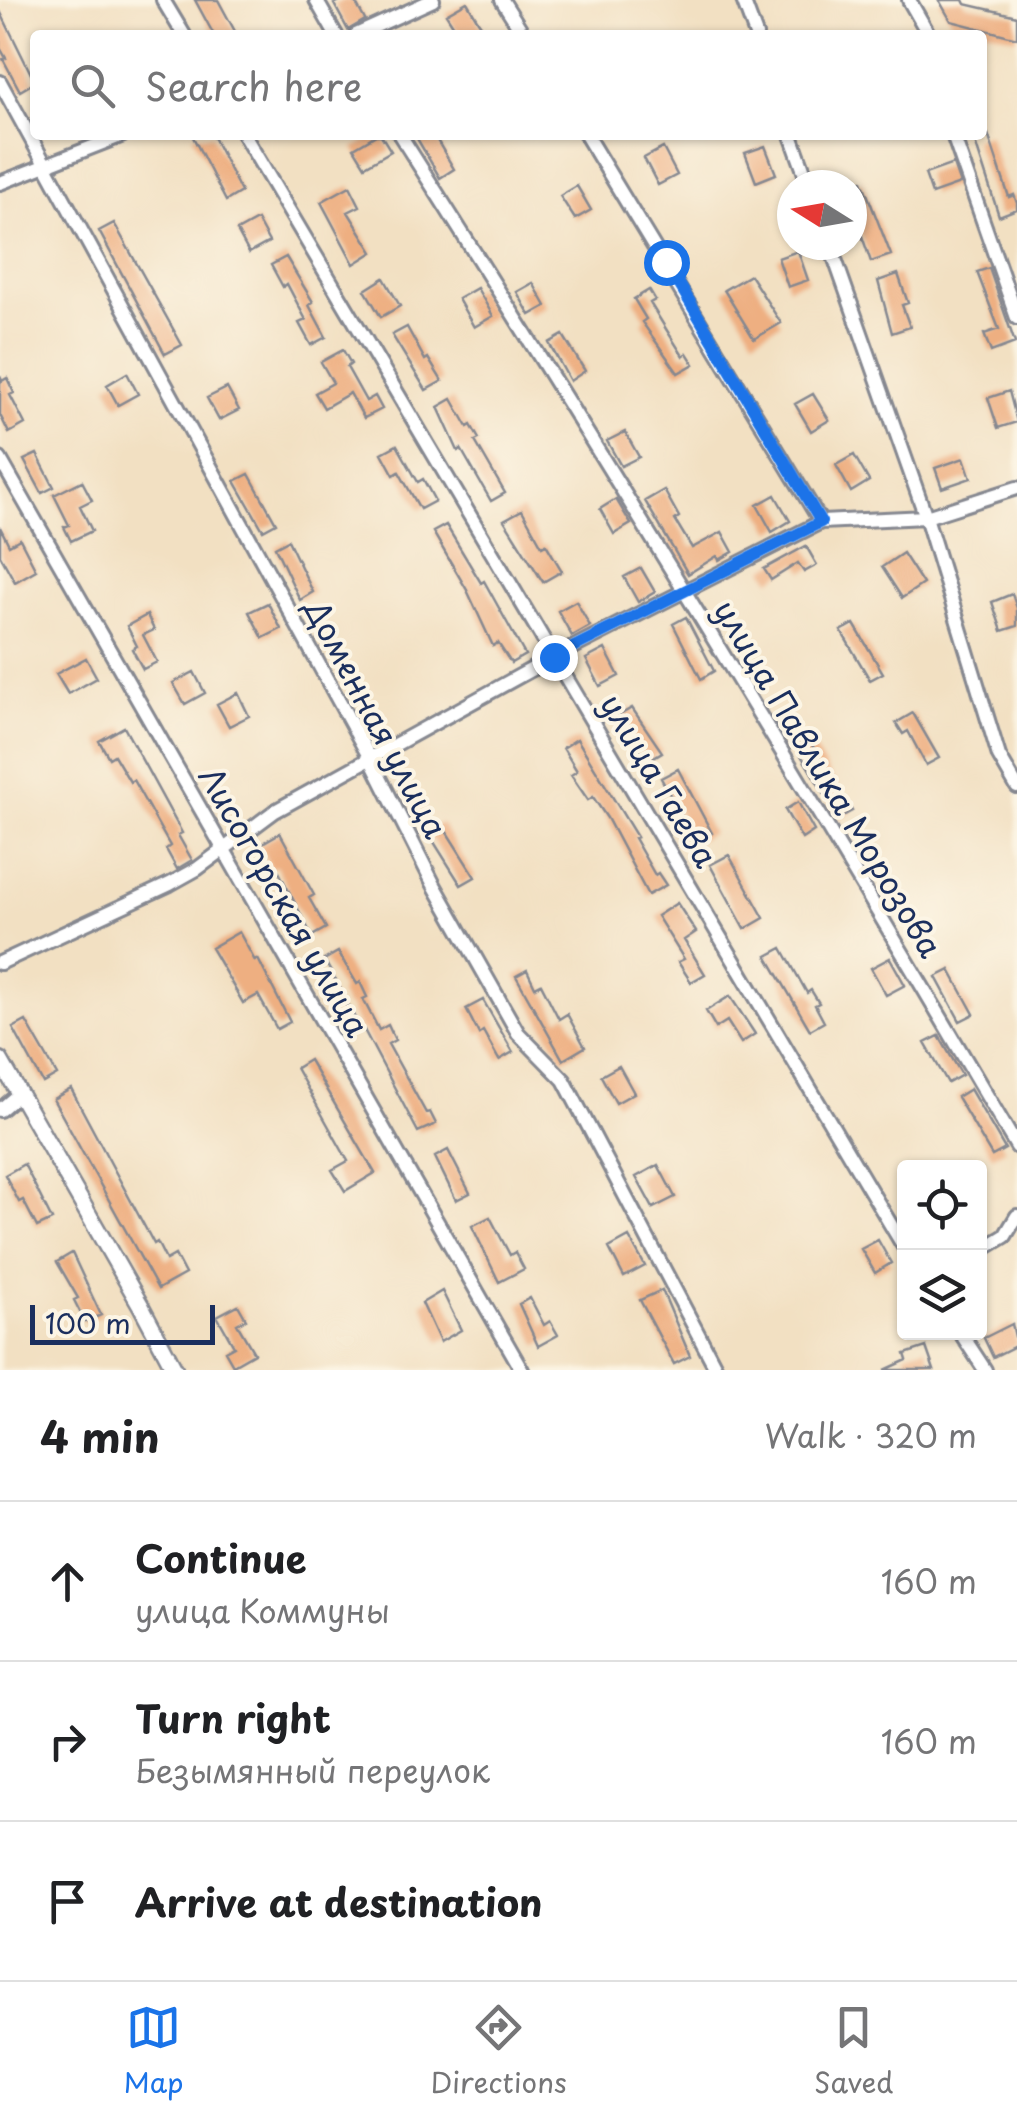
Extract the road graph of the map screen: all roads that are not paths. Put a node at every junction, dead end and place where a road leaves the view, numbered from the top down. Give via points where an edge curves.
1 (162, 0) edge
2 (316, 0) edge
3 (434, 0) edge
4 (502, 0) edge
5 (744, 0) edge
6 (909, 0) edge
7 (181, 30) edge
8 (333, 30) edge
9 (367, 30) edge
10 (521, 30) edge
11 (754, 30) edge
12 (926, 30) edge
13 (0, 82) edge
14 (30, 138) edge
15 (31, 140) edge
16 (110, 140) edge
17 (247, 140) edge
18 (403, 140) edge
19 (589, 140) edge
20 (793, 140) edge
21 (955, 140) edge
22 (45, 166) junction
23 (804, 170) edge
24 (0, 183) edge
25 (835, 260) edge
26 (1017, 318) edge
27 (0, 459) edge
28 (1017, 488) edge
29 (926, 517) junction
30 (821, 522) junction
31 (683, 590) junction
32 (554, 657) junction
33 (371, 760) junction
34 (1017, 787) edge
35 (223, 848) junction
36 (0, 962) edge
37 (0, 1060) edge
38 (20, 1093) junction
39 (0, 1110) edge
40 (1017, 1146) edge
41 (1017, 1216) edge
42 (897, 1235) edge
43 (982, 1250) edge
44 (965, 1340) edge
45 (174, 1370) edge
46 (522, 1370) edge
47 (717, 1370) edge
48 (985, 1370) edge

1 - 7 street
2 - 8 street
3 - 9 street
4 - 10 street
5 - 11 street
6 - 12 street
13 - 14 street, Доменная улица
15 - 22 street, Доменная улица
16 - 22 street
17 - 32 street, улица Гаева
18 - 31 street, улица Павлика Морозова
19 - 30 street
20 - 23 street
21 - 26 street
22 - 24 street
22 - 33 street, Доменная улица
25 - 29 street
27 - 35 street, Лисогорская улица
28 - 29 street
29 - 30 street
29 - 34 street via 999,756
30 - 31 street
31 - 32 street
31 - 40 street, улица Павлика Морозова
32 - 33 street
32 - 42 street, улица Гаева
33 - 35 street via 275,811
33 - 47 street, Доменная улица via 518,1033 564,1080
35 - 36 street via 170,884
35 - 46 street, Лисогорская улица
37 - 38 street
38 - 39 street
38 - 45 street
41 - 43 street via 1005,1236
44 - 48 street

